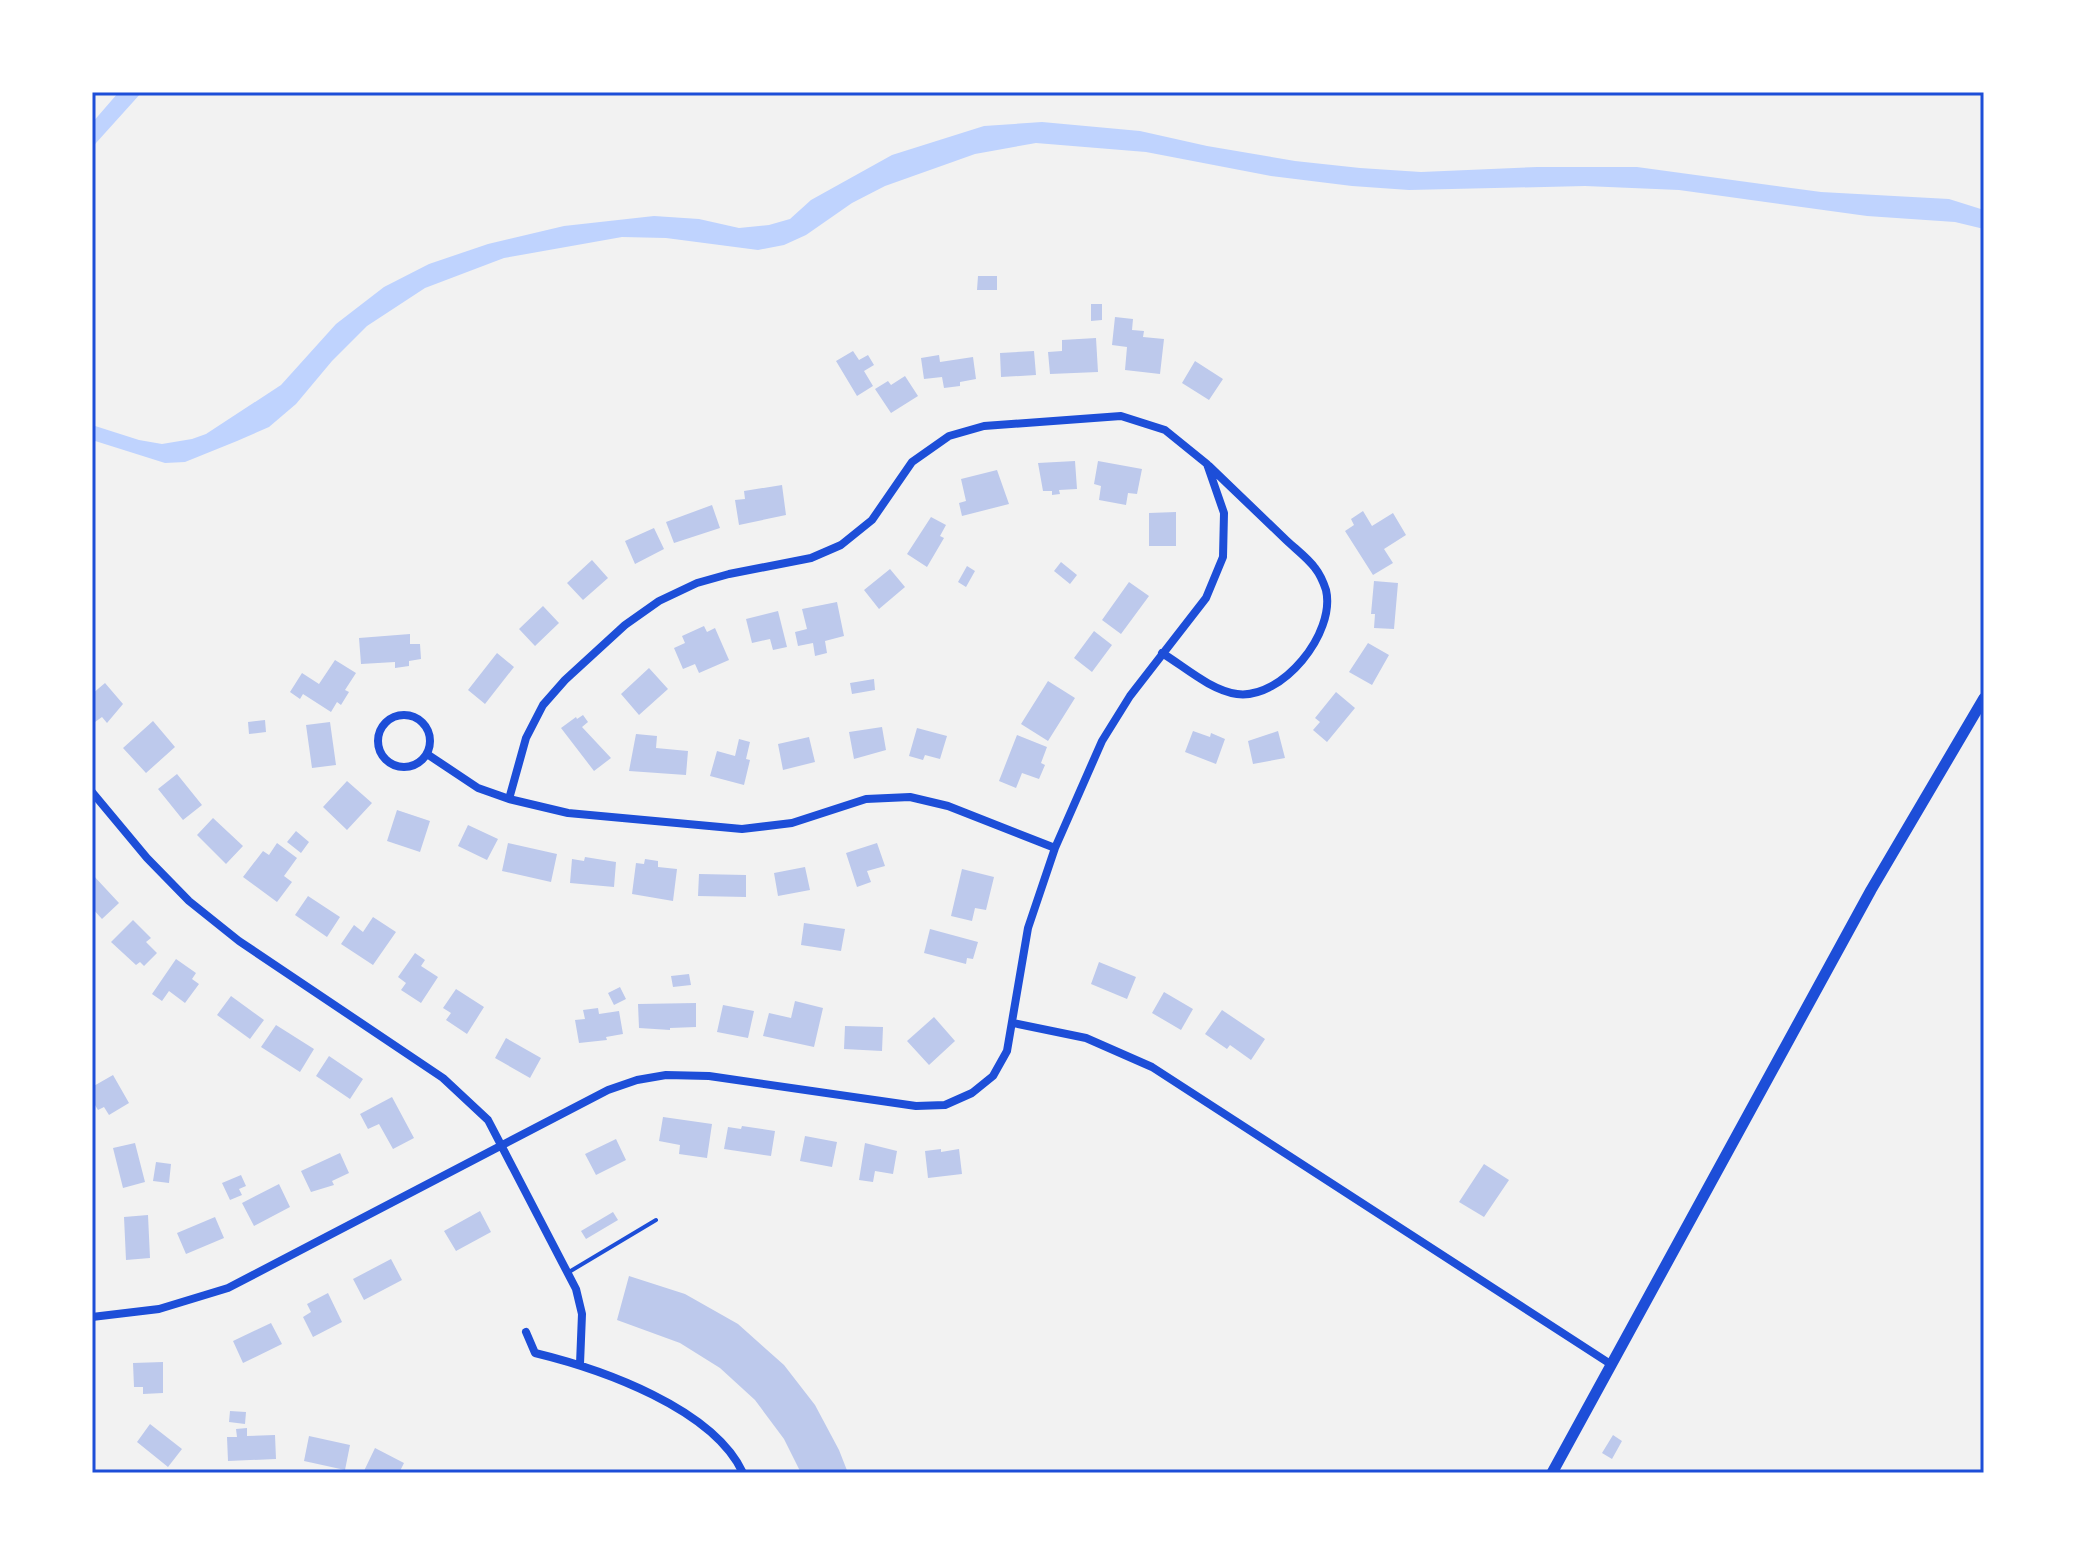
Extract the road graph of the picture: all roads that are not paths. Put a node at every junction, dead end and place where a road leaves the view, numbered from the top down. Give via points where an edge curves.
1 (1207, 464) junction
2 (1162, 653) junction
3 (1984, 698) edge
4 (427, 754) junction
5 (92, 792) edge
6 (509, 799) junction
7 (1055, 848) junction
8 (1013, 1023) junction
9 (500, 1146) junction
10 (656, 1220) dead end
11 (568, 1273) junction
12 (92, 1317) edge
13 (526, 1332) dead end
14 (580, 1364) junction
15 (1612, 1365) junction
16 (743, 1473) edge
17 (1552, 1473) edge

1 - 2 street via 1224,513 1223,557 1206,598
1 - 2 street via 1316,569 1326,591 1326,619 1289,675 1255,694 1220,690
1 - 6 street via 1165,430 1121,416 984,426 949,436 912,462 872,520 841,545 811,558 697,583 625,625 543,705 526,738
2 - 7 street via 1102,741
3 - 15 street via 1871,890
4 - 4 street via 430,737 413,716 395,716 381,726 377,742 390,763 406,767
4 - 6 street via 478,788
5 - 9 street via 189,901 239,941 443,1078 488,1120
6 - 7 street via 568,813 742,829 792,823 866,799 910,797 948,806
7 - 8 street via 1028,928
8 - 9 street via 1007,1051 993,1076 945,1105 916,1106 709,1076 666,1075 608,1090
8 - 15 street via 1086,1038 1152,1067
9 - 11 street
9 - 12 street via 228,1288 159,1309
10 - 11 lane
11 - 14 street via 582,1314
13 - 14 street via 535,1353
14 - 16 street via 701,1422
15 - 17 street

